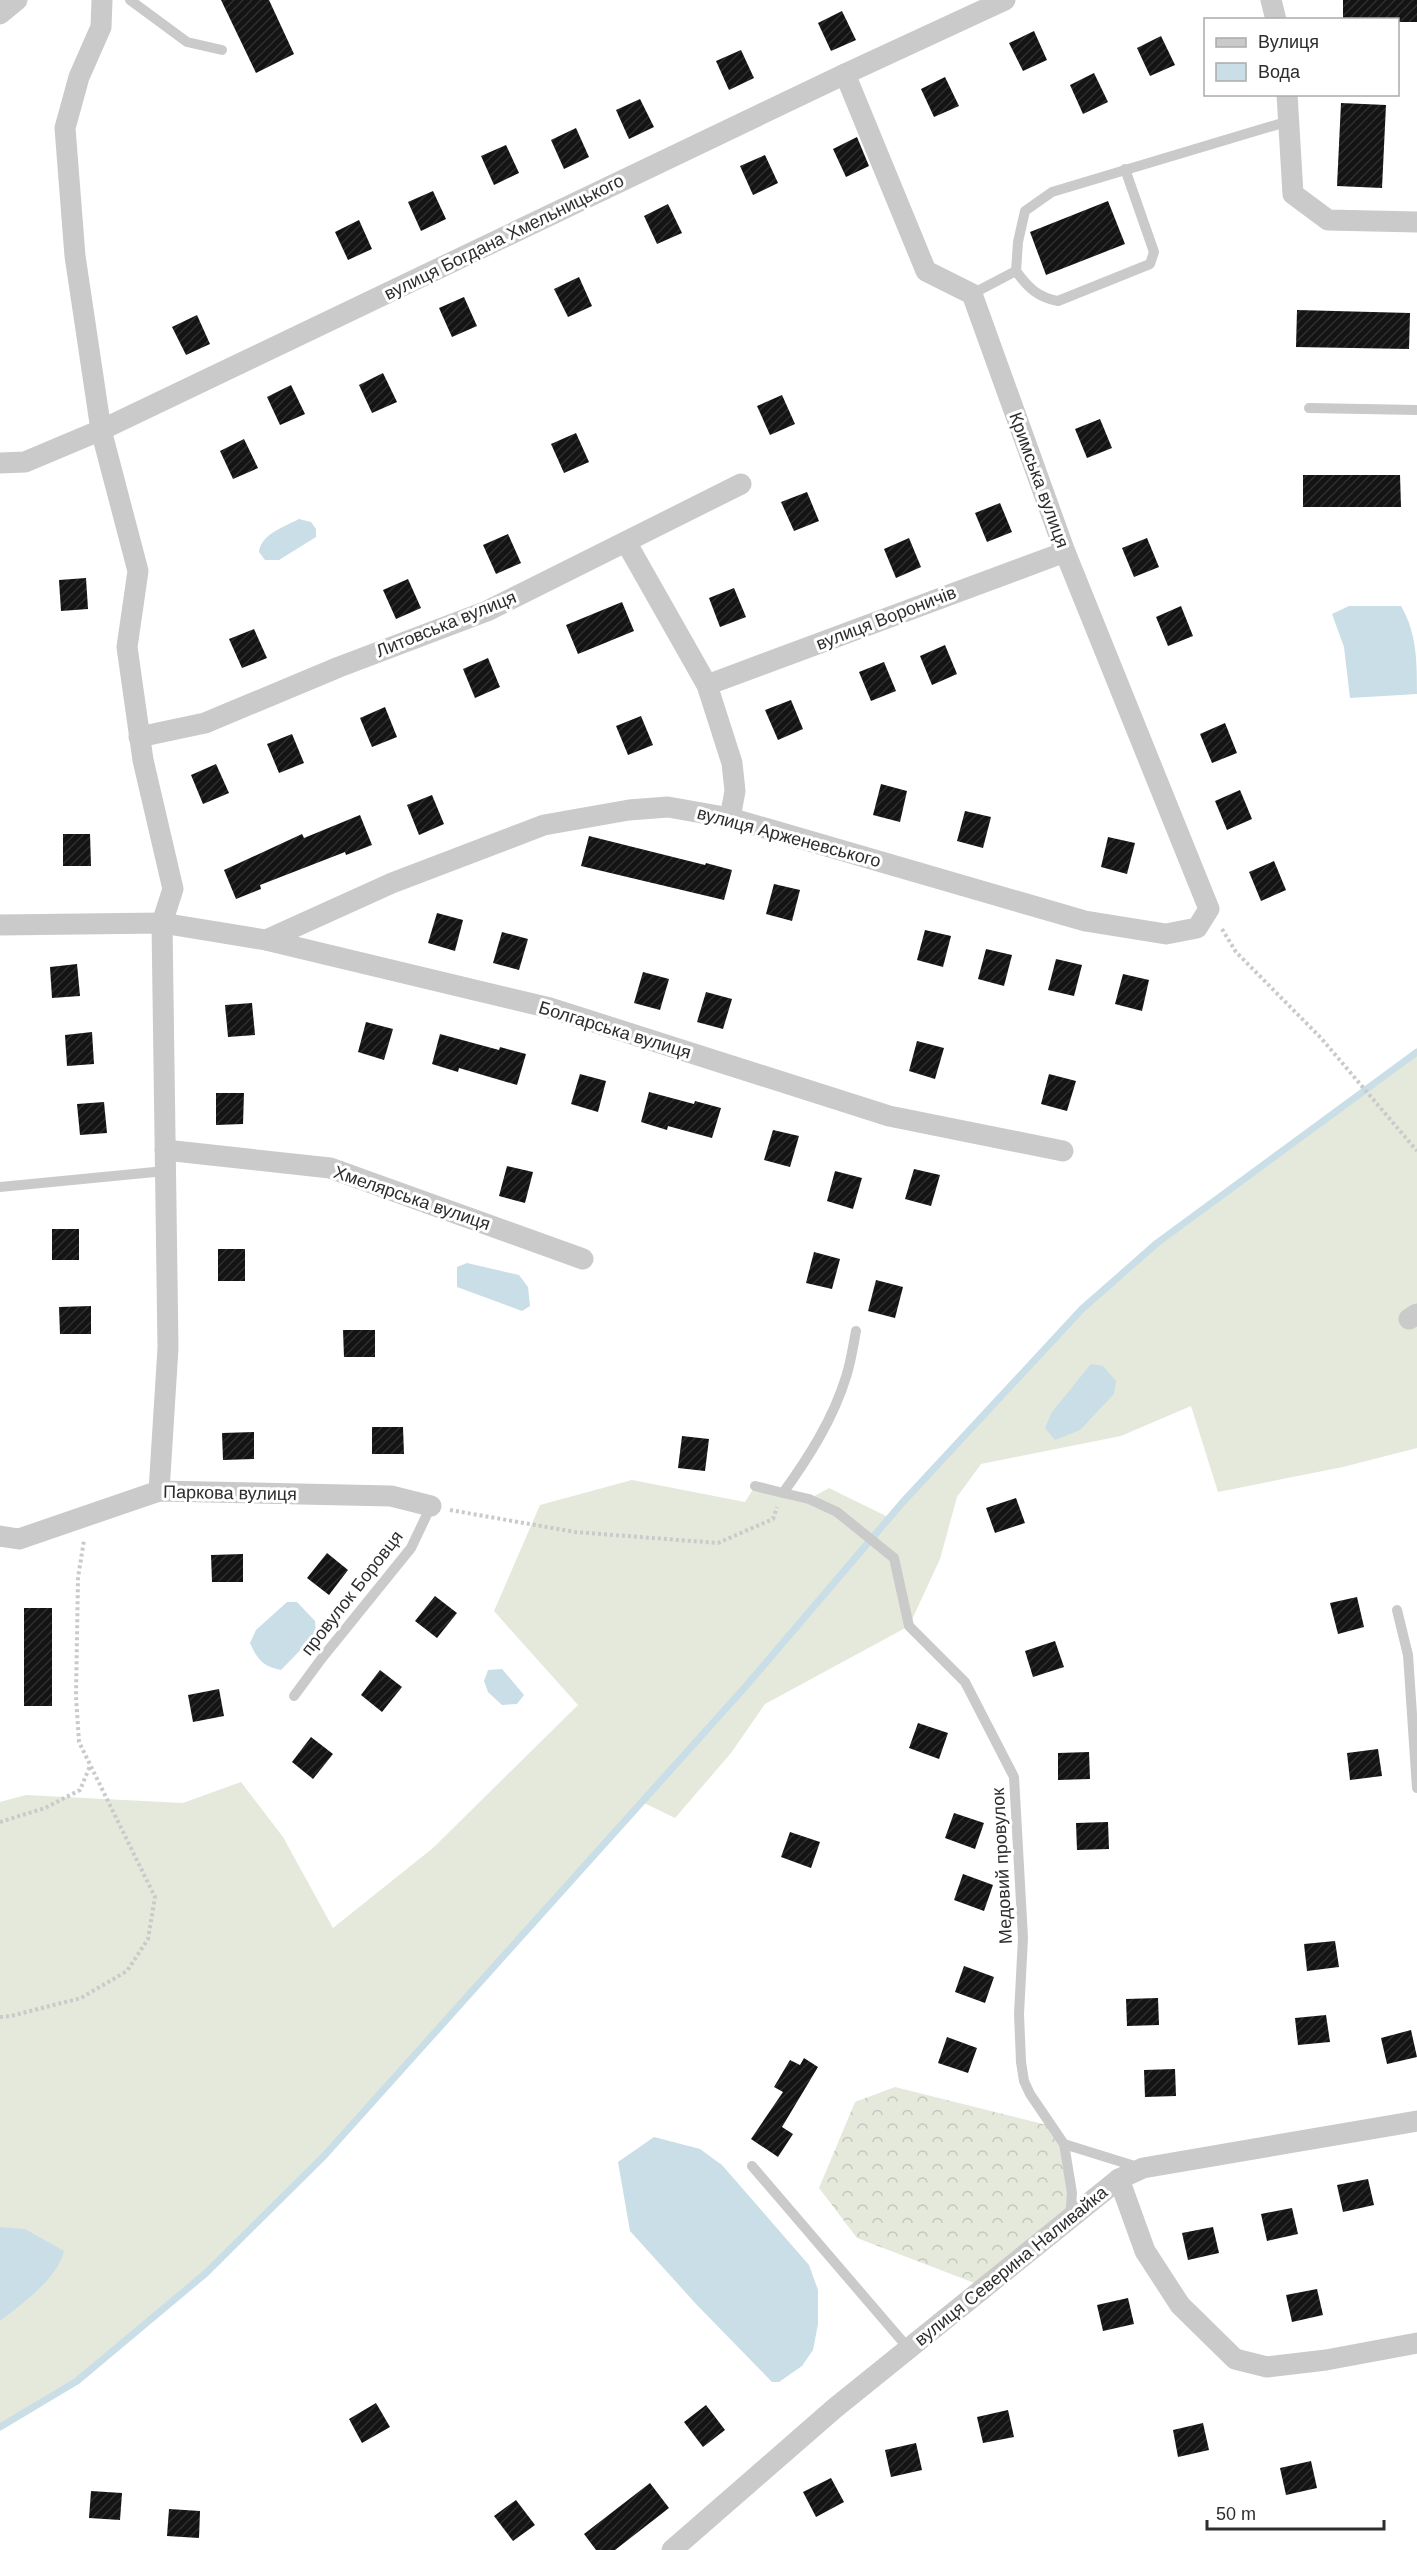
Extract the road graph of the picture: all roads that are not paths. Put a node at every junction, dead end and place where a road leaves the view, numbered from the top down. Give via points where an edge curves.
1 (17, 0) edge
2 (102, 0) edge
3 (130, 0) edge
4 (1005, 0) edge
5 (1271, 0) edge
6 (0, 14) edge
7 (1276, 18) edge
8 (222, 50) dead end
9 (845, 74) junction
10 (1287, 96) edge
11 (1289, 121) junction
12 (1125, 170) junction
13 (1417, 222) edge
14 (1016, 271) junction
15 (972, 294) junction
16 (1309, 408) dead end
17 (1417, 410) edge
18 (101, 429) junction
19 (0, 464) edge
20 (741, 484) dead end
21 (626, 542) junction
22 (1065, 552) junction
23 (707, 685) junction
24 (139, 737) junction
25 (729, 818) junction
26 (1209, 909) joint
27 (162, 923) junction
28 (0, 925) edge
29 (266, 940) junction
30 (165, 1150) junction
31 (1064, 1151) dead end
32 (165, 1171) junction
33 (0, 1186) edge
34 (583, 1259) dead end
35 (856, 1331) dead end
36 (755, 1486) dead end
37 (159, 1491) junction
38 (783, 1492) junction
39 (431, 1506) joint
40 (0, 1536) edge
41 (1397, 1610) dead end
42 (294, 1696) dead end
43 (1417, 1788) edge
44 (1417, 2121) edge
45 (1064, 2144) junction
46 (753, 2166) dead end
47 (1143, 2169) junction
48 (1119, 2179) junction
49 (1070, 2219) junction
50 (1417, 2343) edge
51 (909, 2349) junction
52 (672, 2550) edge

1 - 6 street
2 - 18 street via 101,27 79,77 65,128 75,256
3 - 8 lane via 187,42
4 - 9 street, вулиця Богдана Хмельницького
5 - 7 street
9 - 15 street via 926,271
9 - 18 street, вулиця Богдана Хмельницького
10 - 11 street
11 - 12 lane
11 - 13 street via 1293,194 1328,220
12 - 14 lane via 1052,192 1024,211
12 - 14 lane via 1154,252 1150,264 1058,301 1044,298 1027,287
14 - 15 lane
15 - 22 street, Кримська вулиця
16 - 17 lane
18 - 19 street, вулиця Богдана Хмельницького via 25,462
18 - 24 street via 138,571 127,647
20 - 21 street, Литовська вулиця
21 - 23 street
21 - 24 street, Литовська вулиця via 487,611 206,723
22 - 23 street, вулиця Вороничів
22 - 26 street, Кримська вулиця
23 - 25 street via 732,763 735,791
24 - 27 street via 173,889
25 - 26 street, вулиця Арженевського via 1085,921 1166,934 1197,928
25 - 29 street, вулиця Арженевського via 669,807 544,825 392,883
27 - 28 street, Болгарська вулиця
27 - 29 street, Болгарська вулиця
27 - 30 street
29 - 31 street, Болгарська вулиця via 550,1008 889,1116
30 - 32 street
30 - 34 street, Хмелярська вулиця via 330,1168
32 - 33 lane
32 - 37 street via 168,1348
35 - 38 lane via 846,1377 827,1424
36 - 38 lane, Медовий провулок
37 - 39 street, Паркова вулиця via 391,1496
37 - 40 street, Паркова вулиця via 19,1539
38 - 45 lane, Медовий провулок via 837,1512 894,1558 909,1626 965,1682 1014,1777 1023,1938 1020,2062 1030,2094
39 - 42 lane, провулок Боровця via 411,1548
41 - 43 lane via 1408,1655
44 - 47 street, вулиця Северина Наливайка
45 - 47 lane
45 - 49 lane, Медовий провулок via 1072,2193
46 - 51 lane
47 - 48 street, вулиця Северина Наливайка
48 - 49 street, вулиця Северина Наливайка
48 - 50 street via 1145,2251 1162,2278 1180,2305 1235,2360 1266,2367
49 - 51 street, вулиця Северина Наливайка
51 - 52 street, вулиця Северина Наливайка

